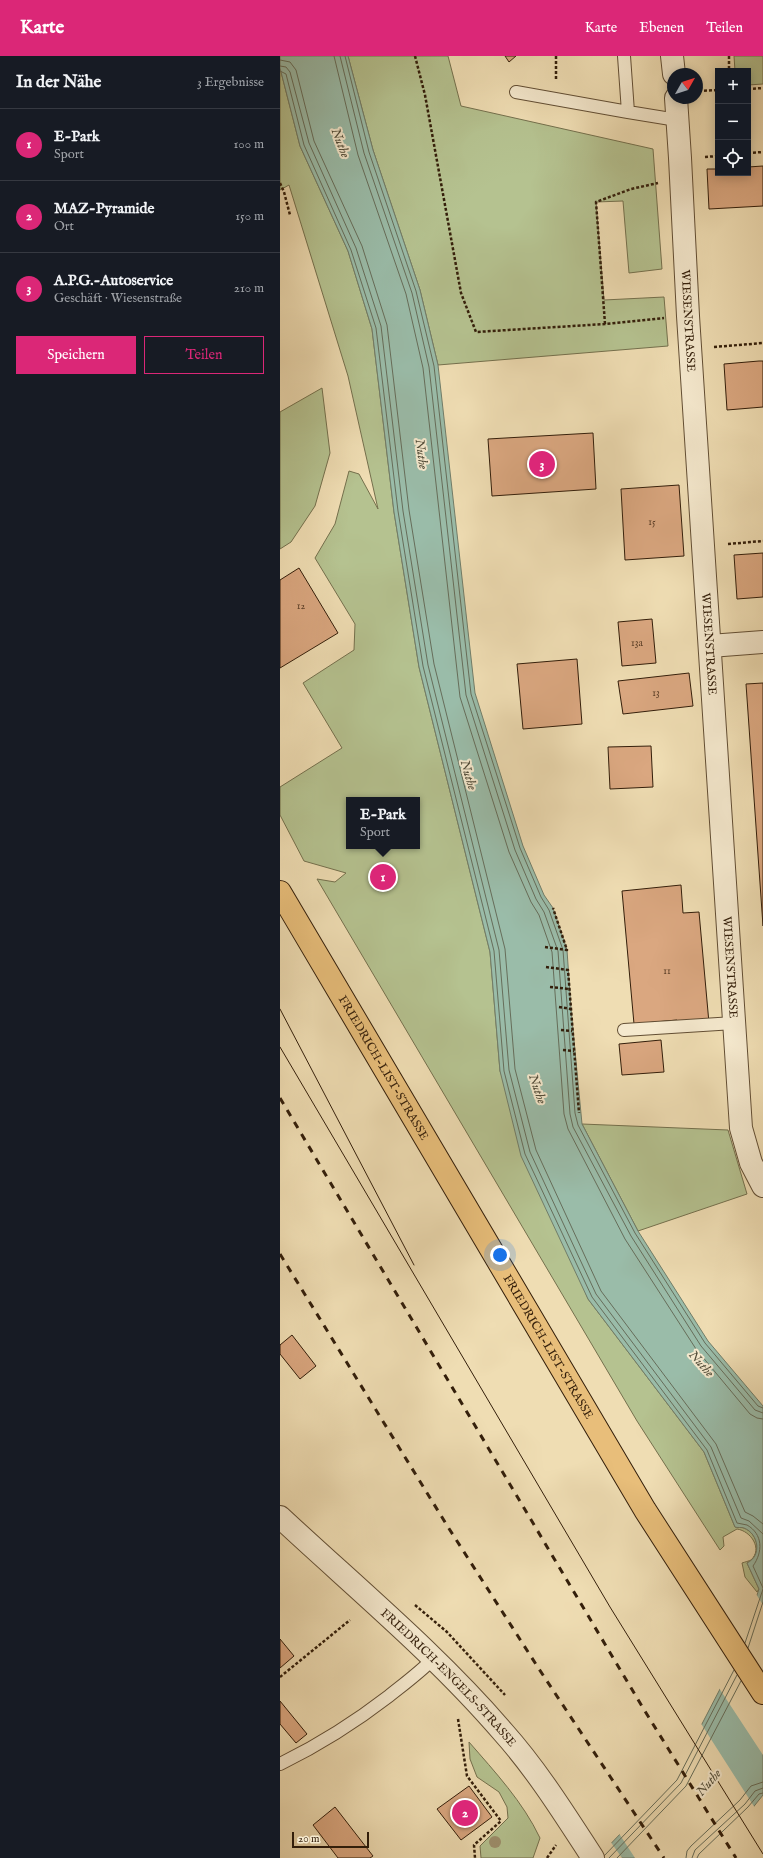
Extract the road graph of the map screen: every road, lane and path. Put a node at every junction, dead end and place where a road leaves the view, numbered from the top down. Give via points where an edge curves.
1 (414, 56) edge
2 (624, 56) edge
3 (672, 56) edge
4 (729, 56) edge
5 (673, 68) edge
6 (729, 68) edge
7 (763, 88) edge
8 (751, 89) edge
9 (715, 90) edge
10 (703, 91) edge
11 (516, 92) dead end
12 (676, 104) edge
13 (628, 112) junction
14 (677, 120) junction
15 (763, 152) edge
16 (751, 153) edge
17 (681, 178) junction
18 (280, 183) edge
19 (290, 215) dead end
20 (688, 316) junction
21 (605, 324) junction
22 (763, 343) edge
23 (690, 349) junction
24 (763, 540) edge
25 (703, 546) junction
26 (763, 642) edge
27 (710, 646) junction
28 (280, 892) edge
29 (552, 908) dead end
30 (545, 948) dead end
31 (546, 967) dead end
32 (550, 987) dead end
33 (569, 989) junction
34 (558, 1007) dead end
35 (571, 1009) junction
36 (734, 1023) junction
37 (561, 1030) dead end
38 (624, 1030) dead end
39 (572, 1031) junction
40 (563, 1050) dead end
41 (574, 1051) junction
42 (579, 1113) dead end
43 (763, 1186) edge
44 (280, 1517) edge
45 (350, 1620) dead end
46 (433, 1659) junction
47 (280, 1677) edge
48 (763, 1693) edge
49 (460, 1715) dead end
50 (280, 1764) edge
51 (561, 1839) dead end
52 (590, 1853) edge
53 (475, 1858) edge
54 (547, 1858) edge

1 - 21 path via 427,102 461,293 476,332
2 - 13 lane
3 - 5 street
4 - 6 path
7 - 8 path
9 - 10 path
11 - 13 lane
12 - 14 street, WIESENSTRASSE
13 - 14 lane
14 - 17 street, WIESENSTRASSE
15 - 16 path
17 - 20 street, WIESENSTRASSE
17 - 21 path via 632,189 596,202
18 - 19 path
20 - 21 path
20 - 23 street, WIESENSTRASSE
22 - 23 path
23 - 25 street, WIESENSTRASSE
24 - 25 path
25 - 27 street, WIESENSTRASSE
26 - 27 street
27 - 36 street, WIESENSTRASSE
28 - 48 main road, FRIEDRICH-LIST-STRASSE via 645,1510
29 - 30 path via 567,950
31 - 33 path via 568,970
32 - 33 path
33 - 35 path
34 - 35 path
35 - 39 path
36 - 38 lane
36 - 43 street, WIESENSTRASSE via 741,1128 751,1163
37 - 39 path
39 - 41 path
40 - 41 path
41 - 42 path
44 - 46 street, FRIEDRICH-ENGELS-STRASSE
45 - 47 path
46 - 50 lane via 359,1719 317,1746
46 - 52 street, FRIEDRICH-ENGELS-STRASSE via 504,1732 530,1765
49 - 53 path via 458,1719 467,1776 501,1821 474,1845
51 - 54 path

